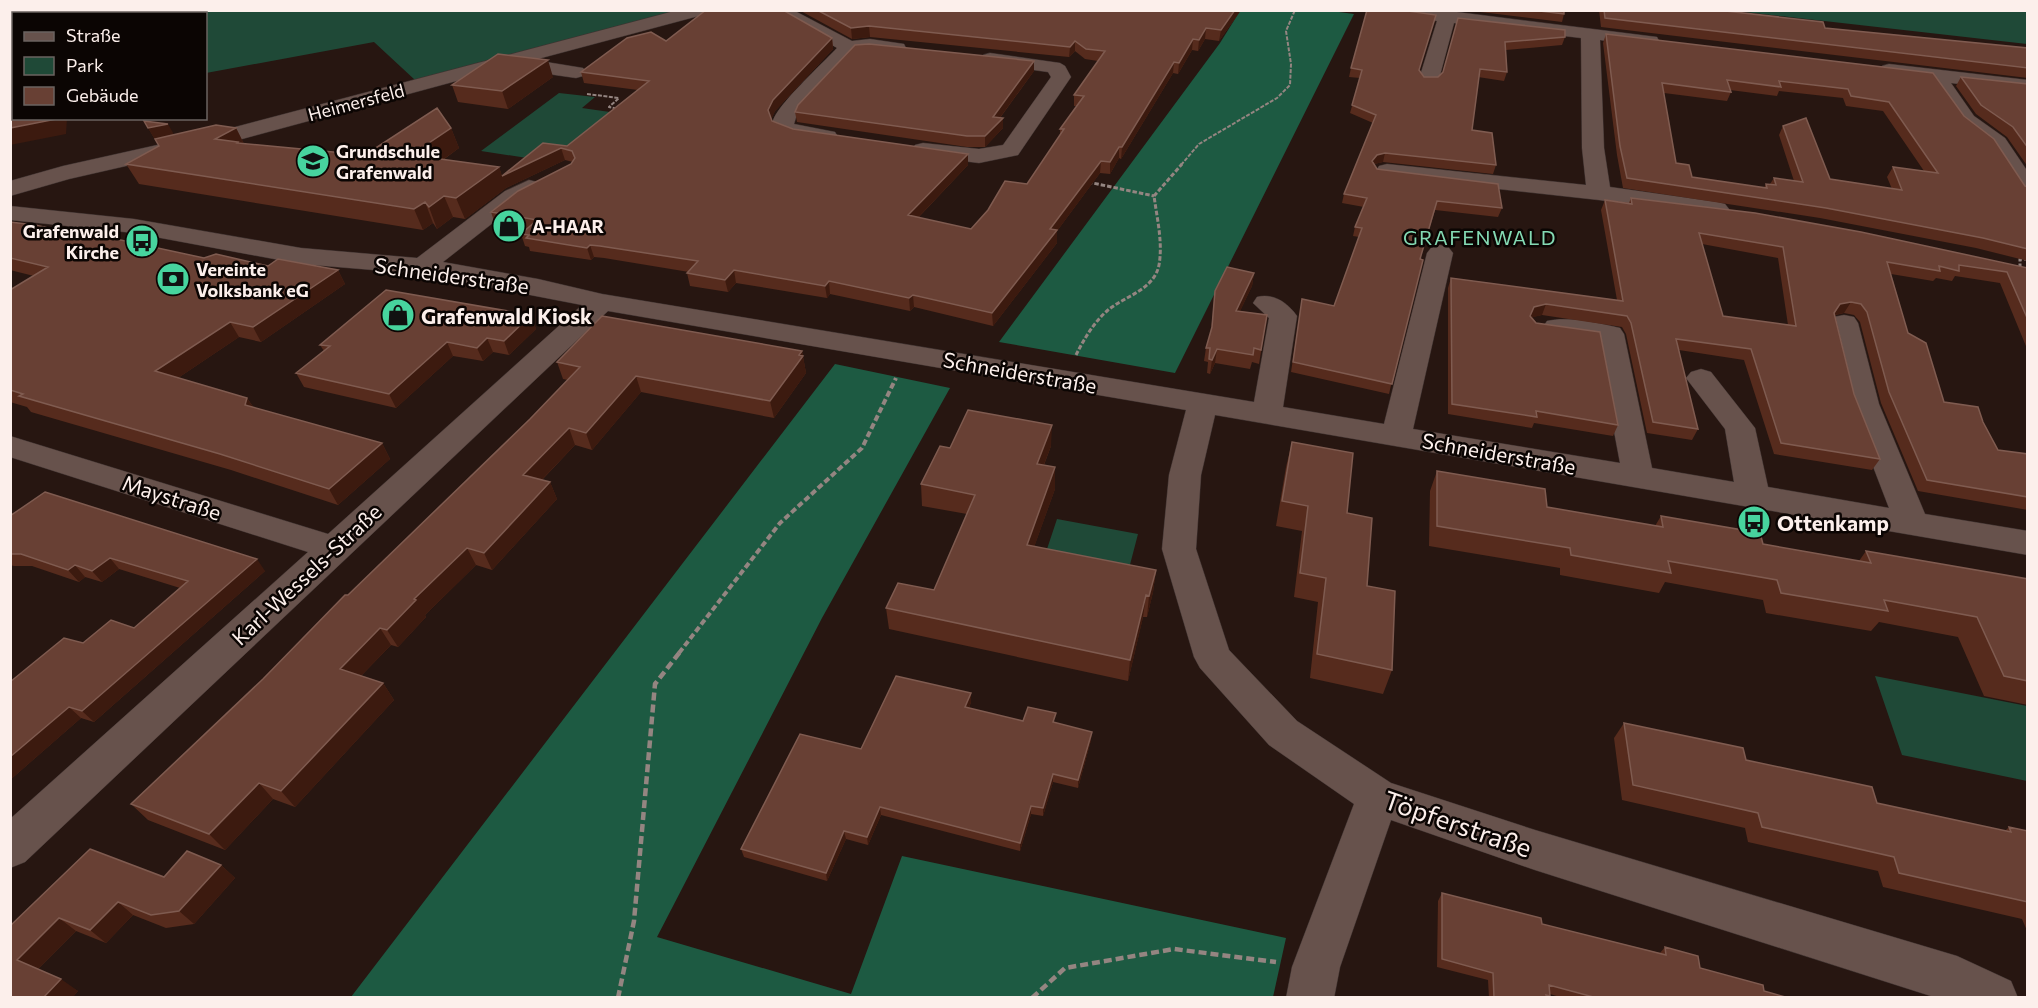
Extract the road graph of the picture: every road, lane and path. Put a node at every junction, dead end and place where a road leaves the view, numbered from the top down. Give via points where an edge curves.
1 (700, 10) edge
2 (779, 10) edge
3 (1295, 10) edge
4 (1392, 10) edge
5 (1447, 17) junction
6 (1590, 33) junction
7 (1674, 44) edge
8 (849, 47) junction
9 (916, 50) edge
10 (974, 57) edge
11 (507, 62) junction
12 (1875, 68) edge
13 (576, 72) dead end
14 (1935, 75) junction
15 (1429, 79) edge
16 (2028, 86) edge
17 (585, 94) dead end
18 (620, 109) edge
19 (841, 138) edge
20 (1997, 143) junction
21 (898, 146) edge
22 (2028, 147) edge
23 (1383, 171) edge
24 (63, 173) junction
25 (548, 178) edge
26 (1085, 182) edge
27 (10, 189) edge
28 (2028, 190) edge
29 (1599, 193) junction
30 (1154, 196) junction
31 (10, 213) edge
32 (1741, 213) edge
33 (45, 216) junction
34 (1440, 253) dead end
35 (2028, 259) edge
36 (422, 266) junction
37 (2020, 268) edge
38 (602, 302) junction
39 (1266, 303) dead end
40 (1844, 322) dead end
41 (1542, 325) edge
42 (908, 353) junction
43 (1037, 375) junction
44 (1701, 378) dead end
45 (1203, 403) junction
46 (1267, 414) junction
47 (1396, 436) junction
48 (10, 446) edge
49 (1638, 477) junction
50 (1753, 496) junction
51 (1912, 523) junction
52 (2028, 543) edge
53 (334, 548) junction
54 (1378, 797) junction
55 (10, 848) edge
56 (1313, 982) edge
57 (618, 998) edge
58 (1032, 998) edge
59 (1994, 998) edge

1 - 11 street, Heimersfeld
2 - 8 street
3 - 30 path via 1287,24 1290,85 1277,98 1199,144
4 - 5 street
5 - 6 street
5 - 15 street
6 - 7 street
6 - 29 street via 1593,148
8 - 9 street
8 - 19 street via 787,112 783,121 784,127 795,132
10 - 21 street via 1044,64 1058,70 1061,77 1010,150 979,156
11 - 13 street
11 - 24 street, Heimersfeld via 223,137
12 - 14 street
14 - 16 street
14 - 20 street via 1967,120
17 - 18 path via 619,98 609,107
20 - 22 street
20 - 28 street
23 - 29 street
24 - 27 street, Heimersfeld
24 - 33 street via 80,182 72,196
25 - 36 street via 513,196
26 - 30 path
29 - 32 street
30 - 43 path via 1160,246 1156,274 1108,310 1083,341 1072,363
31 - 33 street, Schneiderstraße
33 - 36 street, Schneiderstraße via 134,226 336,260
34 - 47 street
35 - 37 path via 2020,259
36 - 38 street, Schneiderstraße
38 - 42 street, Schneiderstraße
38 - 53 street, Karl-Wessels-Straße
39 - 46 street via 1283,316
40 - 51 street via 1864,404
41 - 49 street via 1610,334
42 - 43 street, Schneiderstraße
42 - 57 path via 862,448 780,523 655,684 634,921
43 - 45 street, Schneiderstraße
44 - 50 street via 1740,428
45 - 46 street, Schneiderstraße
45 - 54 street, Töpferstraße via 1185,475 1179,549 1213,657 1283,733
46 - 47 street, Schneiderstraße
47 - 49 street, Schneiderstraße
48 - 53 street, Maystraße
49 - 50 street, Schneiderstraße
50 - 51 street, Schneiderstraße
51 - 52 street, Schneiderstraße
53 - 55 street, Karl-Wessels-Straße
54 - 56 street
54 - 59 street, Töpferstraße via 1535,850 1957,980
56 - 58 path via 1174,949 1065,968

